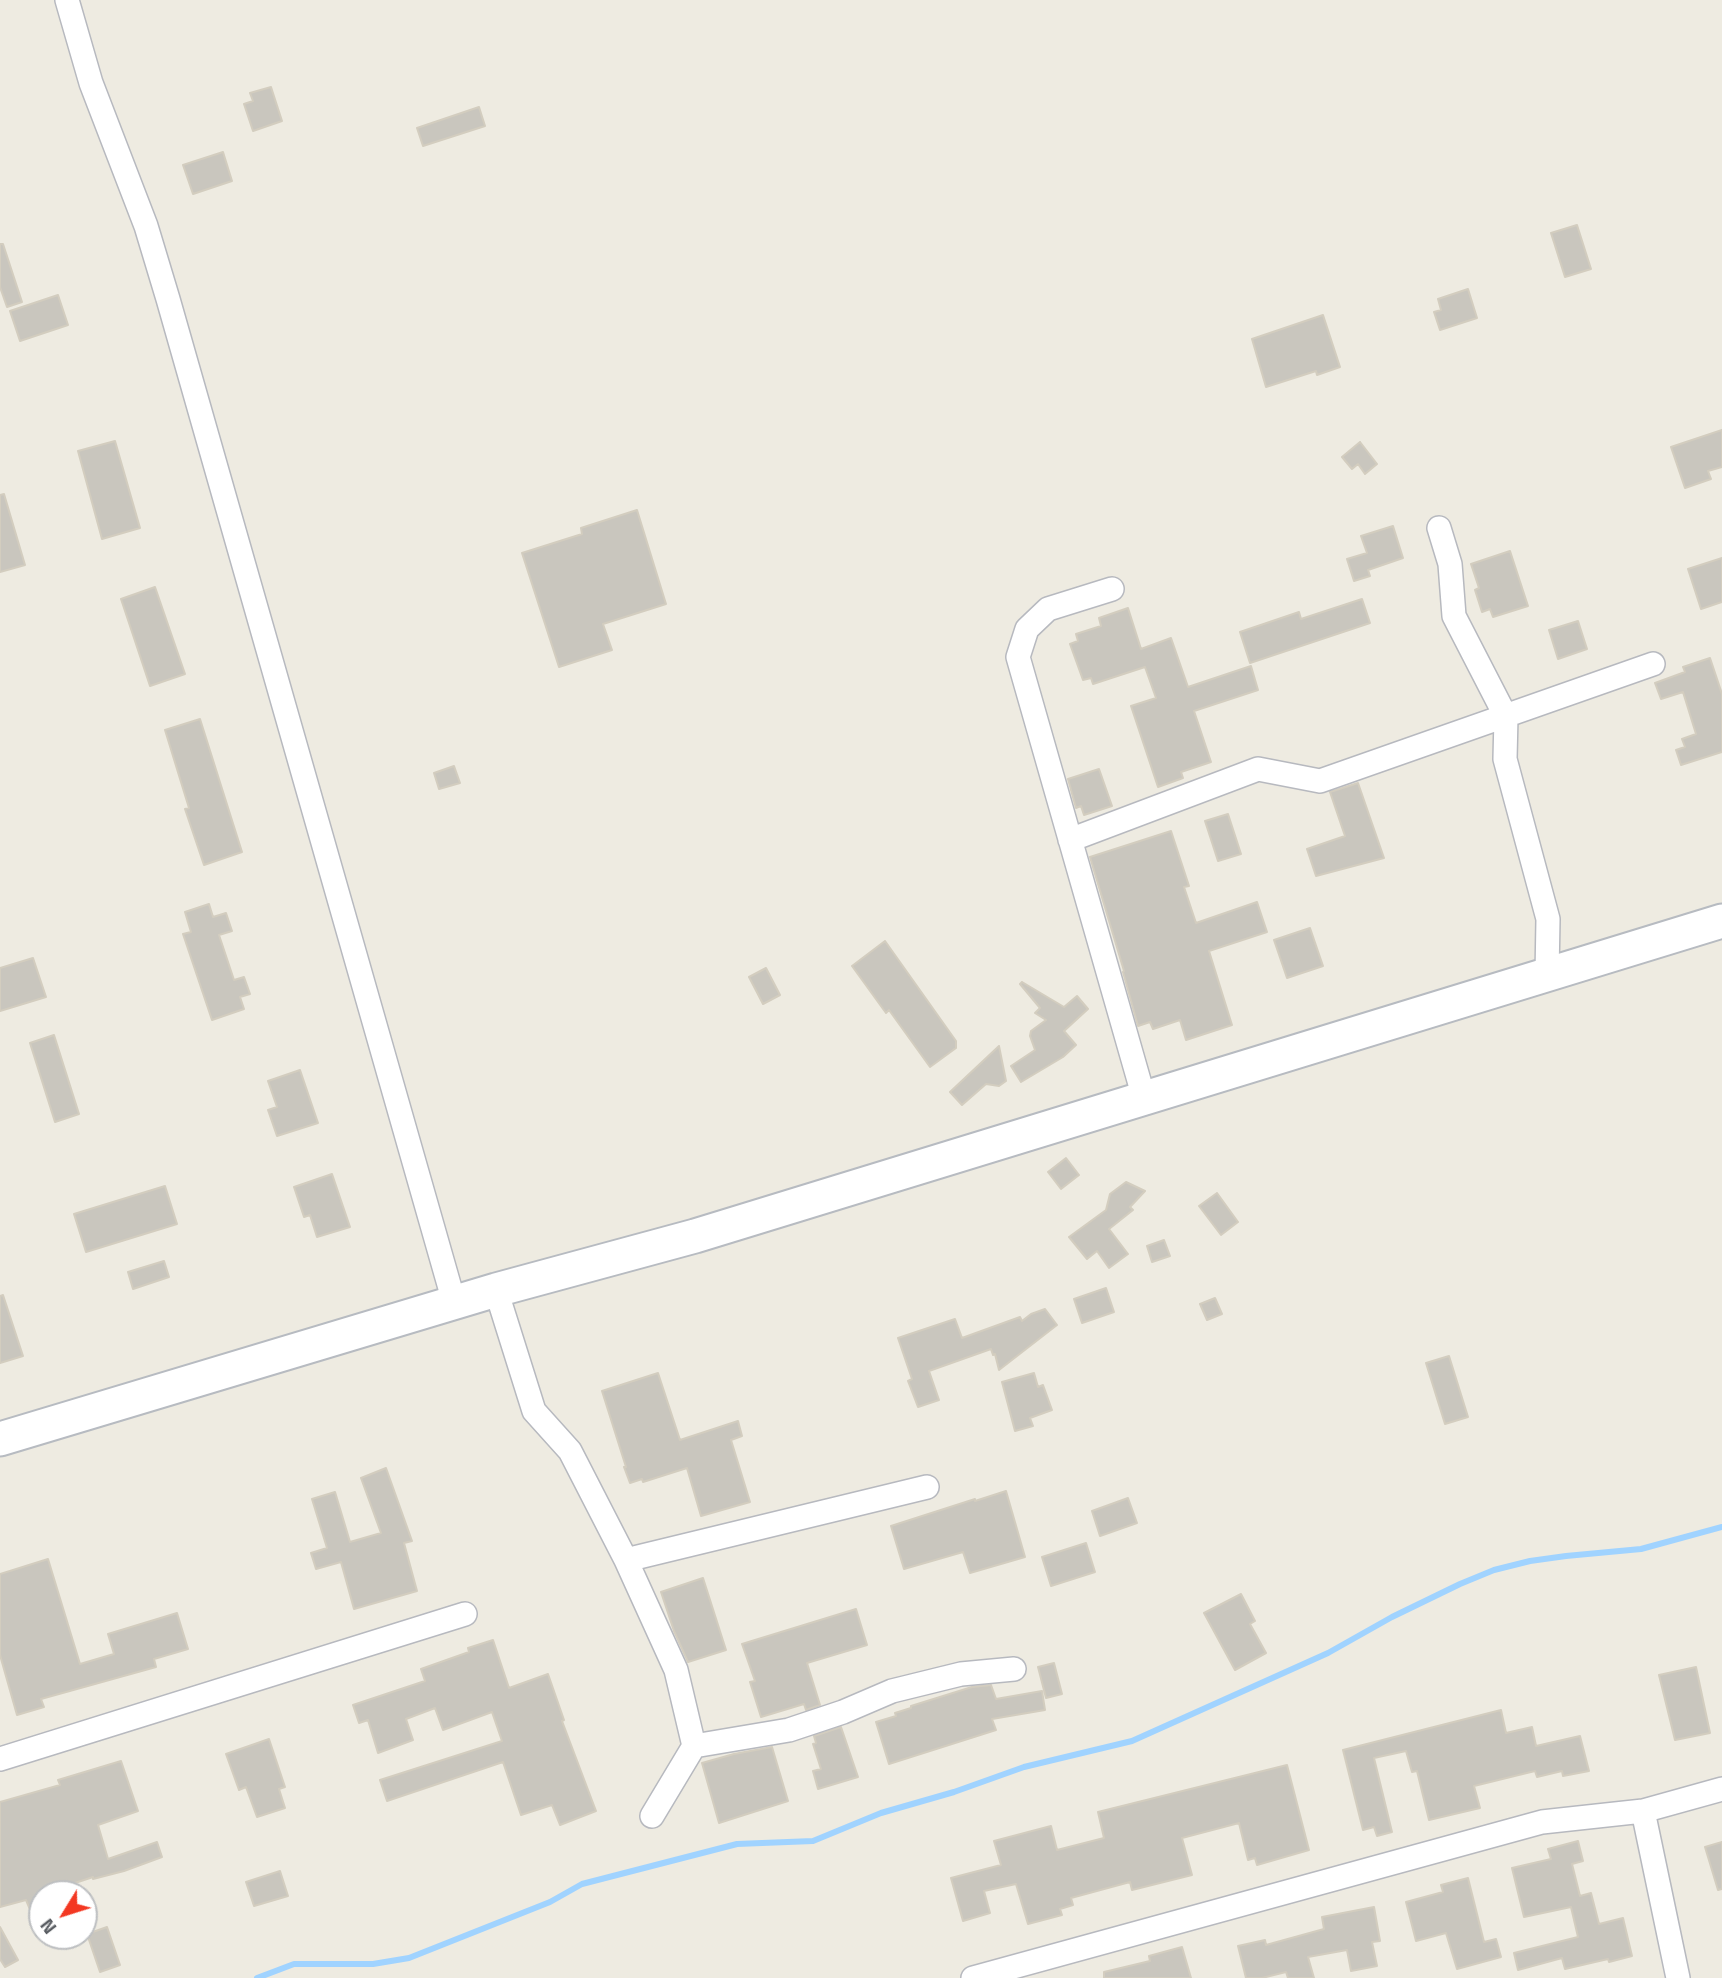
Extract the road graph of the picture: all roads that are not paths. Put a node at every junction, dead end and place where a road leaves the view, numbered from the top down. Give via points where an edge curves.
1 (67, 0) edge
2 (1438, 528) dead end
3 (1112, 589) dead end
4 (1653, 664) dead end
5 (1506, 717) junction
6 (1070, 840) junction
7 (1722, 921) edge
8 (1547, 975) junction
9 (1144, 1098) junction
10 (496, 1290) junction
11 (454, 1303) junction
12 (0, 1439) edge
13 (927, 1487) dead end
14 (626, 1560) junction
15 (466, 1614) dead end
16 (1014, 1669) dead end
17 (694, 1746) junction
18 (0, 1759) edge
19 (1722, 1789) edge
20 (1643, 1811) junction
21 (652, 1816) dead end
22 (973, 1978) edge
23 (1678, 1978) edge

1 - 11 street via 91,83 157,262
2 - 5 street via 1450,564 1454,616
3 - 6 street via 1048,608 1027,629 1018,657
4 - 5 street
5 - 6 street via 1320,781 1258,769
5 - 8 street via 1505,759 1548,919
6 - 9 street
7 - 8 street
8 - 9 street
9 - 10 street via 695,1236
10 - 11 street
10 - 14 street via 534,1411 570,1451
11 - 12 street
13 - 14 street
14 - 17 street via 677,1670
15 - 18 street
16 - 17 street via 961,1674 892,1691 789,1730
17 - 21 street
19 - 20 street
20 - 22 street via 1542,1822
20 - 23 street

